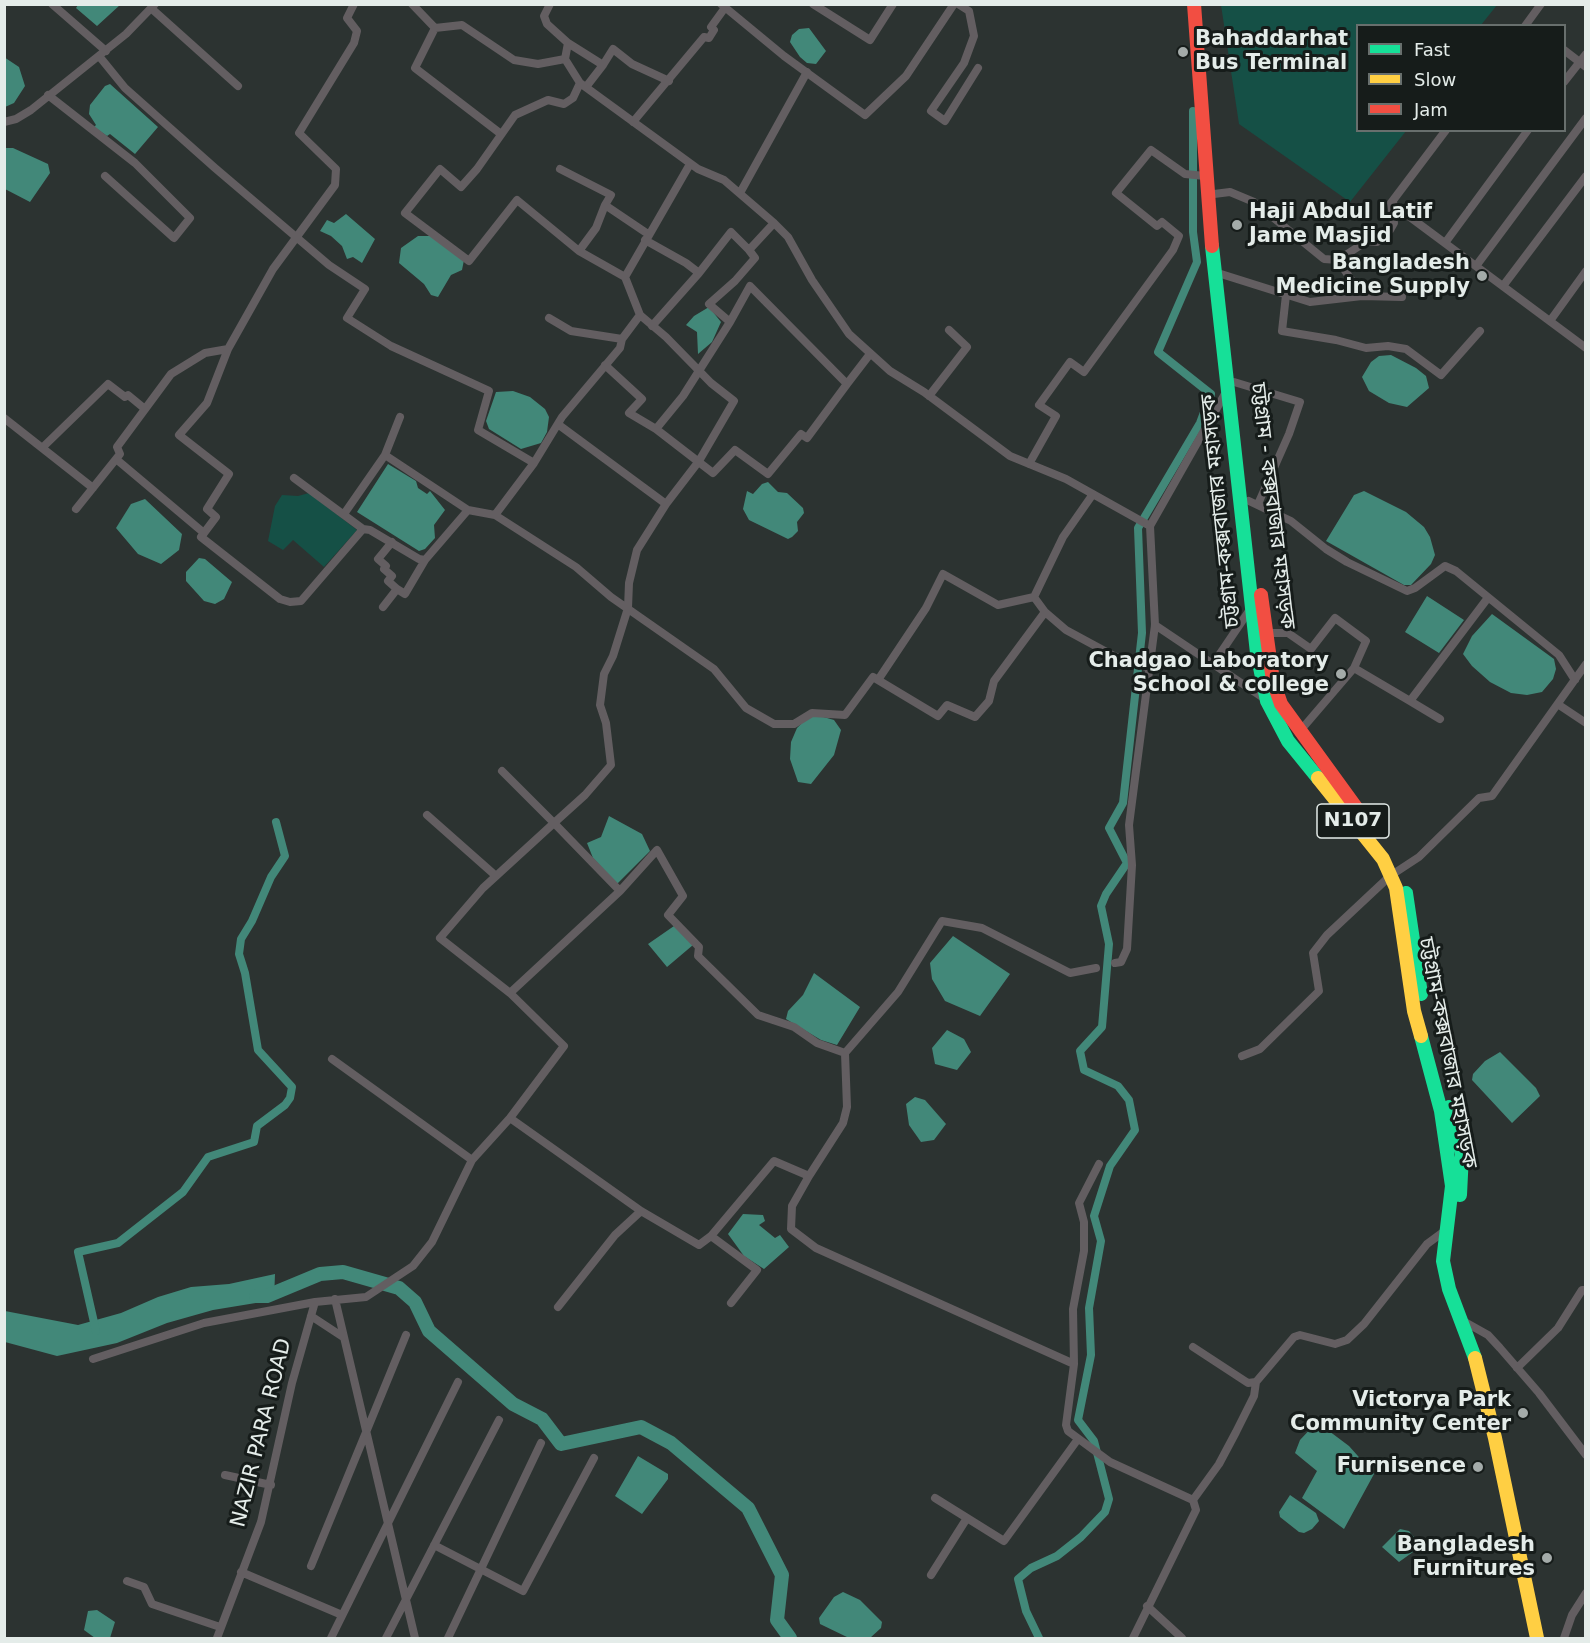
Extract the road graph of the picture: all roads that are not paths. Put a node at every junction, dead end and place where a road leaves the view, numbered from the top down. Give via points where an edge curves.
1 (52, 4) edge
2 (354, 4) edge
3 (412, 4) edge
4 (550, 4) edge
5 (813, 4) edge
6 (893, 4) edge
7 (956, 4) edge
8 (1194, 4) edge
9 (1203, 4) edge
10 (1541, 4) edge
11 (154, 7) edge
12 (722, 7) edge
13 (1528, 24) edge
14 (435, 28) junction
15 (568, 43) junction
16 (1566, 52) edge
17 (103, 53) junction
18 (1586, 54) edge
19 (565, 59) junction
20 (1582, 64) edge
21 (603, 65) junction
22 (978, 68) dead end
23 (807, 72) junction
24 (1566, 80) edge
25 (669, 81) junction
26 (583, 85) junction
27 (238, 86) dead end
28 (48, 95) junction
29 (1586, 118) edge
30 (4, 122) edge
31 (633, 122) junction
32 (1444, 132) edge
33 (1527, 132) edge
34 (501, 134) junction
35 (690, 164) junction
36 (560, 169) dead end
37 (105, 176) dead end
38 (1205, 176) junction
39 (1586, 176) edge
40 (740, 194) junction
41 (1214, 194) junction
42 (1391, 203) junction
43 (605, 206) junction
44 (774, 223) junction
45 (297, 236) junction
46 (647, 237) junction
47 (1444, 243) junction
48 (749, 250) junction
49 (579, 251) junction
50 (1338, 260) junction
51 (1476, 266) junction
52 (1586, 271) edge
53 (699, 273) junction
54 (1221, 274) junction
55 (626, 277) junction
56 (1503, 286) junction
57 (1286, 295) junction
58 (1362, 296) junction
59 (1402, 297) dead end
60 (640, 315) junction
61 (549, 318) dead end
62 (1550, 321) junction
63 (730, 322) junction
64 (652, 326) junction
65 (949, 330) dead end
66 (1480, 331) dead end
67 (622, 339) junction
68 (1586, 348) edge
69 (228, 349) junction
70 (870, 354) junction
71 (605, 365) junction
72 (699, 370) junction
73 (847, 384) junction
74 (1231, 385) junction
75 (929, 396) junction
76 (145, 409) junction
77 (4, 417) edge
78 (400, 417) dead end
79 (559, 424) junction
80 (656, 429) junction
81 (42, 448) junction
82 (385, 455) junction
83 (116, 459) junction
84 (699, 461) junction
85 (534, 463) junction
86 (1029, 464) junction
87 (294, 478) dead end
88 (93, 488) junction
89 (1093, 494) junction
90 (1254, 503) junction
91 (666, 504) junction
92 (76, 509) dead end
93 (468, 510) junction
94 (344, 514) junction
95 (495, 515) junction
96 (1150, 526) junction
97 (363, 529) junction
98 (204, 532) junction
99 (392, 542) junction
100 (426, 560) junction
101 (397, 589) junction
102 (1034, 597) junction
103 (1487, 599) junction
104 (1252, 605) junction
105 (383, 607) dead end
106 (628, 608) junction
107 (1045, 612) junction
108 (1155, 625) junction
109 (1267, 633) junction
110 (1213, 664) junction
111 (1586, 664) edge
112 (1149, 668) junction
113 (1354, 668) junction
114 (878, 680) junction
115 (1575, 680) junction
116 (1267, 701) junction
117 (1410, 701) junction
118 (1558, 705) junction
119 (1440, 719) dead end
120 (1586, 723) edge
121 (1300, 731) junction
122 (502, 771) dead end
123 (428, 815) dead end
124 (554, 823) junction
125 (1395, 873) junction
126 (496, 876) junction
127 (620, 891) junction
128 (1115, 963) dead end
129 (1096, 968) dead end
130 (510, 993) junction
131 (845, 1053) junction
132 (1242, 1056) dead end
133 (332, 1059) dead end
134 (510, 1118) junction
135 (472, 1160) junction
136 (1100, 1164) dead end
137 (809, 1176) junction
138 (641, 1211) junction
139 (1447, 1230) junction
140 (711, 1236) junction
141 (1586, 1290) edge
142 (335, 1299) junction
143 (315, 1302) junction
144 (731, 1303) dead end
145 (558, 1307) dead end
146 (311, 1316) junction
147 (1465, 1322) junction
148 (406, 1335) dead end
149 (343, 1336) junction
150 (1193, 1347) dead end
151 (93, 1359) dead end
152 (1074, 1364) junction
153 (1517, 1368) junction
154 (458, 1382) dead end
155 (1256, 1382) junction
156 (499, 1420) dead end
157 (365, 1433) junction
158 (1078, 1439) junction
159 (541, 1443) dead end
160 (1586, 1455) edge
161 (594, 1458) dead end
162 (225, 1475) dead end
163 (271, 1485) junction
164 (934, 1498) dead end
165 (1193, 1500) junction
166 (967, 1518) junction
167 (387, 1523) junction
168 (434, 1545) junction
169 (311, 1566) dead end
170 (480, 1569) junction
171 (241, 1572) junction
172 (931, 1575) dead end
173 (127, 1581) dead end
174 (1586, 1593) edge
175 (406, 1601) junction
176 (1147, 1606) junction
177 (342, 1615) junction
178 (220, 1627) junction
179 (217, 1638) edge
180 (331, 1638) edge
181 (386, 1638) edge
182 (415, 1638) edge
183 (448, 1638) edge
184 (1133, 1638) edge
185 (1182, 1638) edge
186 (1537, 1638) edge
187 (1545, 1638) edge
188 (1564, 1638) edge

1 - 17 street
2 - 45 street via 347,18 357,32 354,43 299,133 336,169 335,185
3 - 14 street
4 - 15 street via 545,20
5 - 6 street via 870,40
7 - 22 street via 969,11 974,36 964,63 931,111 945,121
7 - 23 street via 906,76 866,115
8 - 38 highway, চট্টগ্রাম-কক্সবাজার মহাসড়ক / N107
9 - 41 highway, চট্টগ্রাম - কক্সবাজার মহাসড়ক / N107
10 - 13 street
11 - 17 street
11 - 27 street
12 - 23 street
12 - 25 street via 709,38 704,37
14 - 19 street via 462,25 523,63
14 - 34 street via 415,68
15 - 19 street
15 - 21 street
16 - 20 street
17 - 28 street
17 - 45 street via 125,88
18 - 20 street
19 - 26 street
20 - 24 street
21 - 25 street via 613,49 632,64
21 - 26 street
23 - 40 street
25 - 31 street
26 - 31 street
26 - 34 street via 564,104 548,100 522,110
28 - 30 street via 23,115
28 - 37 street via 135,163 190,218 174,238
29 - 51 street
31 - 35 street
32 - 42 street
33 - 47 street
34 - 49 street via 461,187 440,169 405,213 470,261 517,200
35 - 40 street via 724,180
35 - 46 street
36 - 43 street via 611,195
38 - 74 highway, চট্টগ্রাম-কক্সবাজার মহাসড়ক / N107
38 - 86 street via 1185,174 1151,150 1116,193 1157,226 1162,222 1179,236 1156,275 1084,372 1071,362 1039,405 1056,416
39 - 56 street
40 - 44 street
41 - 50 street via 1230,192 1254,202 1324,259
41 - 54 highway, চট্টগ্রাম - কক্সবাজার মহাসড়ক / N107
42 - 47 street
42 - 50 street via 1394,223 1385,237 1377,242 1367,241
43 - 46 street
43 - 49 street via 596,228
44 - 48 street
44 - 70 street via 788,237 849,334
45 - 69 street via 255,299
45 - 85 street via 329,265 365,289 347,318 392,346 489,392 478,430
46 - 53 street
46 - 55 street
47 - 51 street
48 - 53 street via 731,232
48 - 63 street via 755,258 709,304
49 - 55 street
50 - 58 street
51 - 56 street
52 - 62 street
53 - 64 street
54 - 57 street
54 - 74 highway, চট্টগ্রাম - কক্সবাজার মহাসড়ক / N107
55 - 60 street
56 - 62 street
57 - 58 street via 1310,302
57 - 66 street via 1282,331 1366,348 1406,348 1440,375
58 - 59 street
60 - 64 street
60 - 67 street
61 - 67 street via 571,331
62 - 68 street
63 - 72 street
63 - 73 street via 750,286
64 - 72 street
65 - 75 street via 968,347
67 - 71 street via 620,348
69 - 76 street via 206,353 171,374
69 - 98 street via 207,403 179,435 229,474 207,509 216,517
70 - 73 street
70 - 75 street
71 - 79 street
71 - 80 street via 642,399 629,413
72 - 80 street
72 - 84 street via 734,401
73 - 84 street via 807,438 801,434 768,474 735,450 713,473
74 - 90 highway, চট্টগ্রাম - কক্সবাজার মহাসড়ক / N107
74 - 90 street via 1300,402 1289,434
74 - 96 street
74 - 104 highway, চট্টগ্রাম-কক্সবাজার মহাসড়ক / N107
75 - 86 street via 1010,456
76 - 81 street via 108,384
76 - 83 street via 117,447 120,454
77 - 81 street
78 - 82 street
79 - 85 street
79 - 91 street
80 - 84 street
81 - 88 street
82 - 93 street
82 - 94 street
83 - 88 street
83 - 98 street
84 - 91 street
85 - 95 street
86 - 89 street
87 - 94 street
88 - 92 street
89 - 96 street
89 - 102 street via 1063,537
90 - 103 street via 1291,521 1326,549 1407,591 1445,566
90 - 109 highway, চট্টগ্রাম - কক্সবাজার মহাসড়ক / N107
91 - 106 street via 637,550
93 - 95 street
93 - 100 street
94 - 97 street
95 - 106 street via 576,567
96 - 108 street
97 - 98 street via 301,601 290,602 280,599 201,537
97 - 99 street
99 - 100 street
99 - 101 street via 378,559 386,566 384,569 392,576 388,580
100 - 101 street via 405,594
101 - 105 street
102 - 107 street
102 - 114 street via 998,605 943,574 926,608
103 - 115 street via 1559,655
103 - 117 street
104 - 110 street
104 - 116 highway, চট্টগ্রাম-কক্সবাজার মহাসড়ক / N107
106 - 114 street via 714,669 746,708 774,724 794,724 812,713 845,715 873,677
106 - 124 street via 604,675 600,705 611,765
107 - 112 street via 1066,630
107 - 114 street via 993,681 989,701 975,717 947,705 938,716
108 - 110 street
108 - 112 street
109 - 113 street via 1287,633 1311,649 1335,618 1366,641
109 - 121 highway, চট্টগ্রাম - কক্সবাজার মহাসড়ক / N107 via 1273,681 1281,704
110 - 116 street
111 - 115 street
112 - 128 street via 1129,825 1132,865 1127,949 1121,962
113 - 117 street
113 - 121 street
115 - 118 street
116 - 125 highway, চট্টগ্রাম-কক্সবাজার মহাসড়ক / N107 via 1288,741
117 - 119 street
118 - 120 street
118 - 125 street via 1492,796 1479,798 1419,857
121 - 125 highway, চট্টগ্রাম - কক্সবাজার মহাসড়ক / N107
122 - 124 street
123 - 126 street
124 - 126 street
124 - 127 street
125 - 132 street via 1313,953 1319,991 1260,1049
125 - 139 highway, চট্টগ্রাম-কক্সবাজার মহাসড়ক / N107 via 1414,1011 1447,1145 1452,1186
125 - 147 highway, চট্টগ্রাম - কক্সবাজার মহাসড়ক / N107 via 1404,882 1423,1007 1462,1154 1452,1255
126 - 130 street via 440,938
127 - 130 street
127 - 131 street via 657,850 682,896 668,915 699,947 698,956 758,1015 794,1027
129 - 131 street via 1070,972 982,928 942,921 898,992
130 - 134 street via 564,1046
131 - 137 street via 848,1107 843,1123
133 - 135 street
134 - 135 street
134 - 138 street
135 - 142 street via 432,1242 416,1264 366,1297
136 - 152 street via 1079,1203 1084,1222 1084,1251 1073,1309
137 - 140 street via 774,1161
137 - 152 street via 792,1206 791,1229 816,1248
138 - 140 street via 696,1245
138 - 145 street via 615,1235
139 - 147 highway, চট্টগ্রাম-কক্সবাজার মহাসড়ক / N107 via 1443,1261
139 - 155 street via 1427,1244 1347,1340 1335,1344 1294,1337
140 - 144 street via 757,1270
141 - 153 street via 1582,1290 1558,1328
142 - 143 street
142 - 149 street
143 - 146 street, NAZIR PARA ROAD
143 - 151 street via 197,1325
146 - 149 street
146 - 163 street, NAZIR PARA ROAD via 291,1383
147 - 153 street via 1488,1335
147 - 186 highway, চট্টগ্রাম-কক্সবাজার মহাসড়ক / N107 via 1495,1438
147 - 187 highway, চট্টগ্রাম - কক্সবাজার মহাসড়ক / N107 via 1489,1372
148 - 157 street
149 - 157 street
150 - 155 street via 1248,1383
152 - 158 street via 1066,1425
153 - 160 street
154 - 167 street
155 - 165 street via 1254,1396 1219,1464
156 - 168 street
157 - 167 street
157 - 169 street
158 - 165 street via 1104,1458
158 - 166 street via 1004,1541
159 - 170 street
161 - 170 street via 526,1590 521,1592
162 - 163 street
163 - 171 street, NAZIR PARA ROAD
164 - 166 street
165 - 176 street via 1196,1513
166 - 172 street
167 - 175 street
167 - 177 street
168 - 170 street
168 - 175 street
170 - 183 street
171 - 177 street
171 - 178 street, NAZIR PARA ROAD
173 - 178 street via 144,1587 152,1604
174 - 188 street
175 - 181 street
175 - 182 street
176 - 184 street
176 - 185 street
177 - 180 street
178 - 179 street, NAZIR PARA ROAD

